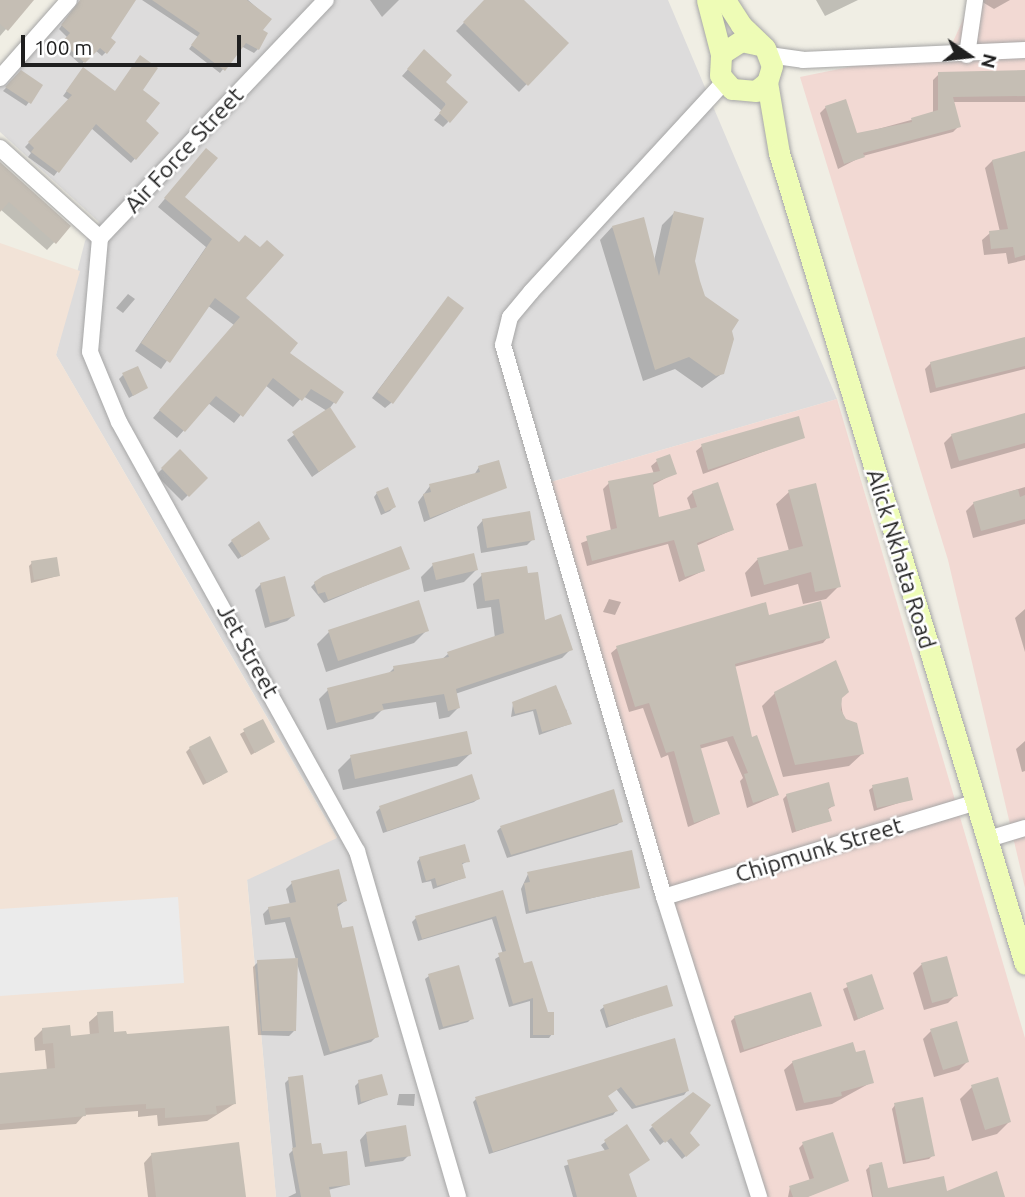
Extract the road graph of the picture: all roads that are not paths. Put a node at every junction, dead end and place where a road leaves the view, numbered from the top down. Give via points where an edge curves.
1 (69, 0) edge
2 (326, 0) edge
3 (707, 0) edge
4 (725, 0) edge
5 (975, 0) edge
6 (764, 50) junction
7 (1025, 50) edge
8 (721, 54) junction
9 (967, 55) junction
10 (803, 60) junction
11 (0, 78) edge
12 (768, 79) junction
13 (731, 87) junction
14 (0, 148) edge
15 (779, 153) junction
16 (100, 238) junction
17 (973, 803) junction
18 (1025, 828) edge
19 (985, 840) junction
20 (664, 897) junction
21 (1025, 964) edge
22 (458, 1197) edge
23 (759, 1197) edge

1 - 11 street
2 - 16 street, Air Force Street
3 - 8 main road
4 - 6 main road
5 - 9 street
6 - 8 main road via 741,41
6 - 10 street
6 - 12 main road
7 - 9 street
8 - 13 main road via 719,68
9 - 10 street
10 - 12 street
12 - 13 main road via 756,91
12 - 15 main road, Alick Nkhata Road
13 - 15 main road, Alick Nkhata Road via 760,116
13 - 20 street via 531,292 510,317 503,345
14 - 16 street
15 - 17 main road, Alick Nkhata Road
16 - 22 street, Jet Street via 90,352 119,422 357,851
17 - 19 main road, Alick Nkhata Road
17 - 20 street, Chipmunk Street
18 - 19 street
19 - 21 main road, Alick Nkhata Road
20 - 23 street

